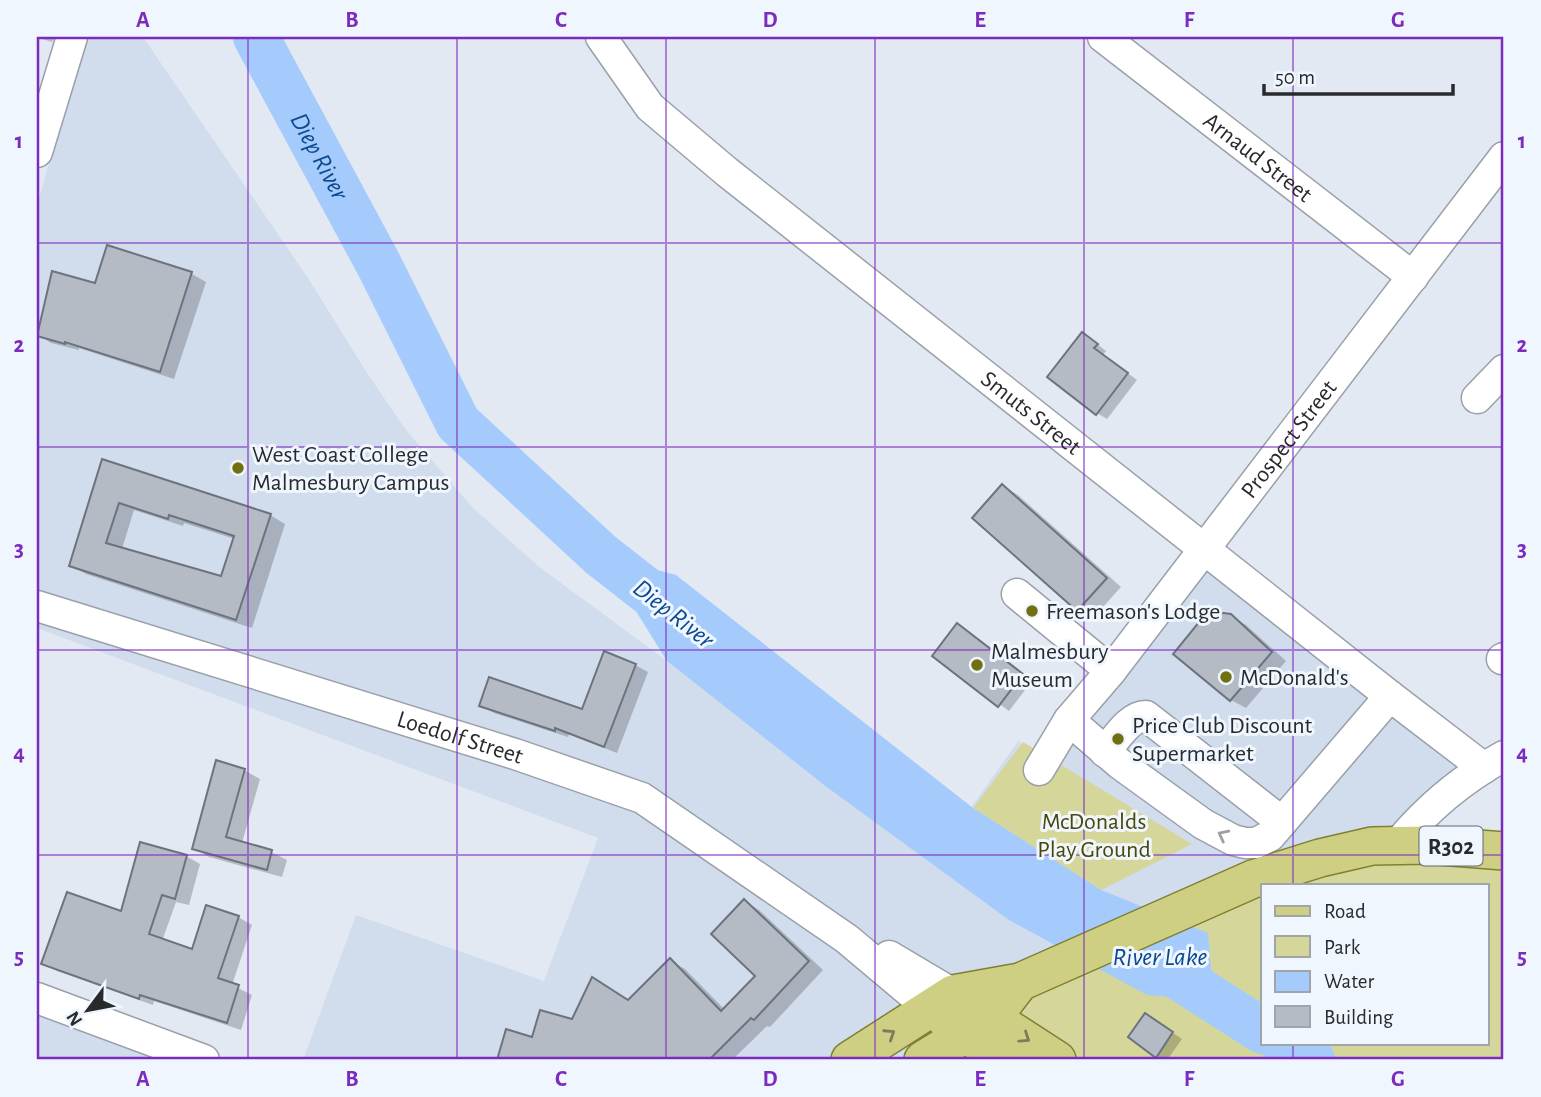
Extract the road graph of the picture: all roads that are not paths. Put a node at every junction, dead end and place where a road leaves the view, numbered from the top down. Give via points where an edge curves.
1 (72, 37) edge
2 (601, 37) edge
3 (1103, 37) edge
4 (37, 152) edge
5 (1504, 157) edge
6 (1413, 278) junction
7 (1504, 370) edge
8 (1477, 398) dead end
9 (1205, 550) junction
10 (1017, 594) dead end
11 (37, 606) edge
12 (1111, 671) junction
13 (1390, 696) junction
14 (1069, 720) junction
15 (1105, 751) junction
16 (1494, 762) edge
17 (1039, 770) dead end
18 (1282, 822) junction
19 (1397, 845) junction
20 (1504, 851) edge
21 (1020, 982) junction
22 (37, 998) edge
23 (941, 1001) junction
24 (979, 1026) junction
25 (204, 1060) edge
26 (850, 1060) edge
27 (923, 1060) edge
28 (1003, 1060) edge
29 (1057, 1060) edge

1 - 4 street
2 - 9 street, Smuts Street via 650,107
3 - 6 street, Arnaud Street
5 - 6 street, Prospect Street
6 - 9 street, Prospect Street
7 - 8 street
9 - 12 street, Prospect Street
9 - 13 street, Smuts Street
10 - 12 street
11 - 23 street, Loedolf Street via 515,754 642,798 848,939 864,942
12 - 14 street, Prospect Street
13 - 16 street, Smuts Street
13 - 18 street
14 - 15 street
14 - 17 street, Prospect Street
18 -> 15 street via 1256,843 1233,840 1203,824
15 - 18 street via 1131,721 1146,716
16 - 19 street via 1451,789
19 - 20 main road, R302
19 - 21 main road, R302 via 1371,846 1254,879
21 - 23 main road, R302
21 - 24 main road
22 - 25 street
23 - 24 main road
26 -> 23 main road, R302
24 - 27 main road
24 - 28 main road
24 -> 29 main road

